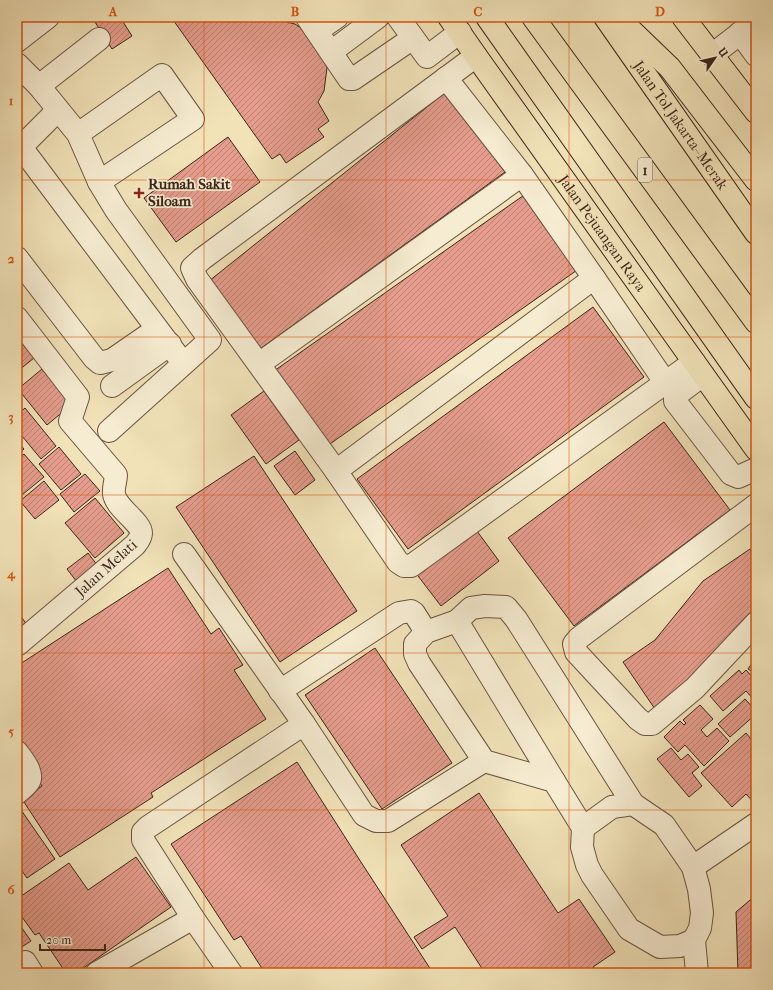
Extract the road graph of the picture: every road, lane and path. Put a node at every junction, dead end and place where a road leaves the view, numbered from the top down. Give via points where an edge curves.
1 (48, 17) edge
2 (337, 17) edge
3 (378, 17) edge
4 (398, 17) edge
5 (487, 17) edge
6 (533, 17) edge
7 (605, 17) edge
8 (617, 17) edge
9 (687, 18) edge
10 (312, 24) edge
11 (454, 25) edge
12 (748, 27) edge
13 (413, 38) junction
14 (99, 39) dead end
15 (17, 41) edge
16 (331, 52) junction
17 (712, 55) junction
18 (756, 55) edge
19 (476, 56) junction
20 (17, 64) edge
21 (446, 78) junction
22 (38, 86) junction
23 (58, 110) junction
24 (756, 112) edge
25 (78, 134) junction
26 (19, 149) edge
27 (522, 175) junction
28 (756, 180) edge
29 (99, 182) junction
30 (756, 232) edge
31 (17, 258) edge
32 (594, 278) junction
33 (17, 318) edge
34 (756, 322) edge
35 (164, 336) junction
36 (183, 363) junction
37 (259, 364) junction
38 (698, 369) junction
39 (665, 382) junction
40 (112, 386) dead end
41 (756, 398) edge
42 (109, 431) dead end
43 (756, 449) edge
44 (756, 469) edge
45 (336, 471) junction
46 (756, 505) edge
47 (184, 554) dead end
48 (457, 621) junction
49 (756, 623) edge
50 (426, 632) junction
51 (17, 645) edge
52 (280, 691) junction
53 (304, 724) junction
54 (17, 752) edge
55 (484, 761) junction
56 (554, 781) junction
57 (17, 793) edge
58 (633, 804) junction
59 (756, 824) edge
60 (584, 828) junction
61 (693, 868) junction
62 (193, 918) junction
63 (694, 940) junction
64 (97, 973) edge
65 (231, 973) edge
66 (697, 973) edge

1 - 15 street
2 - 10 street
3 - 16 street
4 - 13 street
5 - 41 main road, Jalan Pejuangan Raya
6 - 34 main road, 1
7 - 30 main road, Jalan Tol Jakarta–Merak
8 - 28 main road via 670,68
9 - 17 main road
10 - 16 street
11 - 13 street via 427,56
11 - 19 main road, Jalan Pejuangan Raya
12 - 17 street
12 - 18 street
13 - 16 street via 351,80
14 - 22 street
17 - 24 main road
19 - 21 street
19 - 38 main road, Jalan Pejuangan Raya
20 - 22 street
21 - 27 street
21 - 37 street via 192,268
22 - 23 street
23 - 25 street
23 - 26 street
25 - 29 street
25 - 29 street via 162,75 193,119
26 - 35 street
27 - 32 street
27 - 37 street
29 - 36 street via 116,210 210,340
31 - 35 street via 100,363
32 - 39 street
32 - 45 street
33 - 51 street, Jalan Melati via 78,397 70,421 116,475 114,494 141,532 135,545
35 - 36 street
35 - 40 street
36 - 42 street
37 - 45 street
38 - 39 street
38 - 43 main road, Jalan Pejuangan Raya
38 - 44 street via 675,396 675,401 731,474 738,477
39 - 45 street via 411,566 404,566 398,562
46 - 49 street via 574,644 576,652 638,719 645,724 652,724 695,688
47 - 52 street
48 - 50 street
48 - 56 street
48 - 58 street via 471,608 506,607
50 - 52 street via 414,613 399,612
50 - 55 street via 415,644 415,654 419,663
52 - 53 street
53 - 55 street via 364,815 376,822 388,821
53 - 62 street via 143,832 143,840
54 - 57 street via 30,775 28,783
55 - 56 street
56 - 60 street
58 - 60 street via 612,808
58 - 61 street via 664,825
59 - 61 street
60 - 63 street via 582,847 587,865 629,929 660,947 680,946
61 - 63 street via 702,913 700,928
62 - 64 street
62 - 65 street
63 - 66 street

